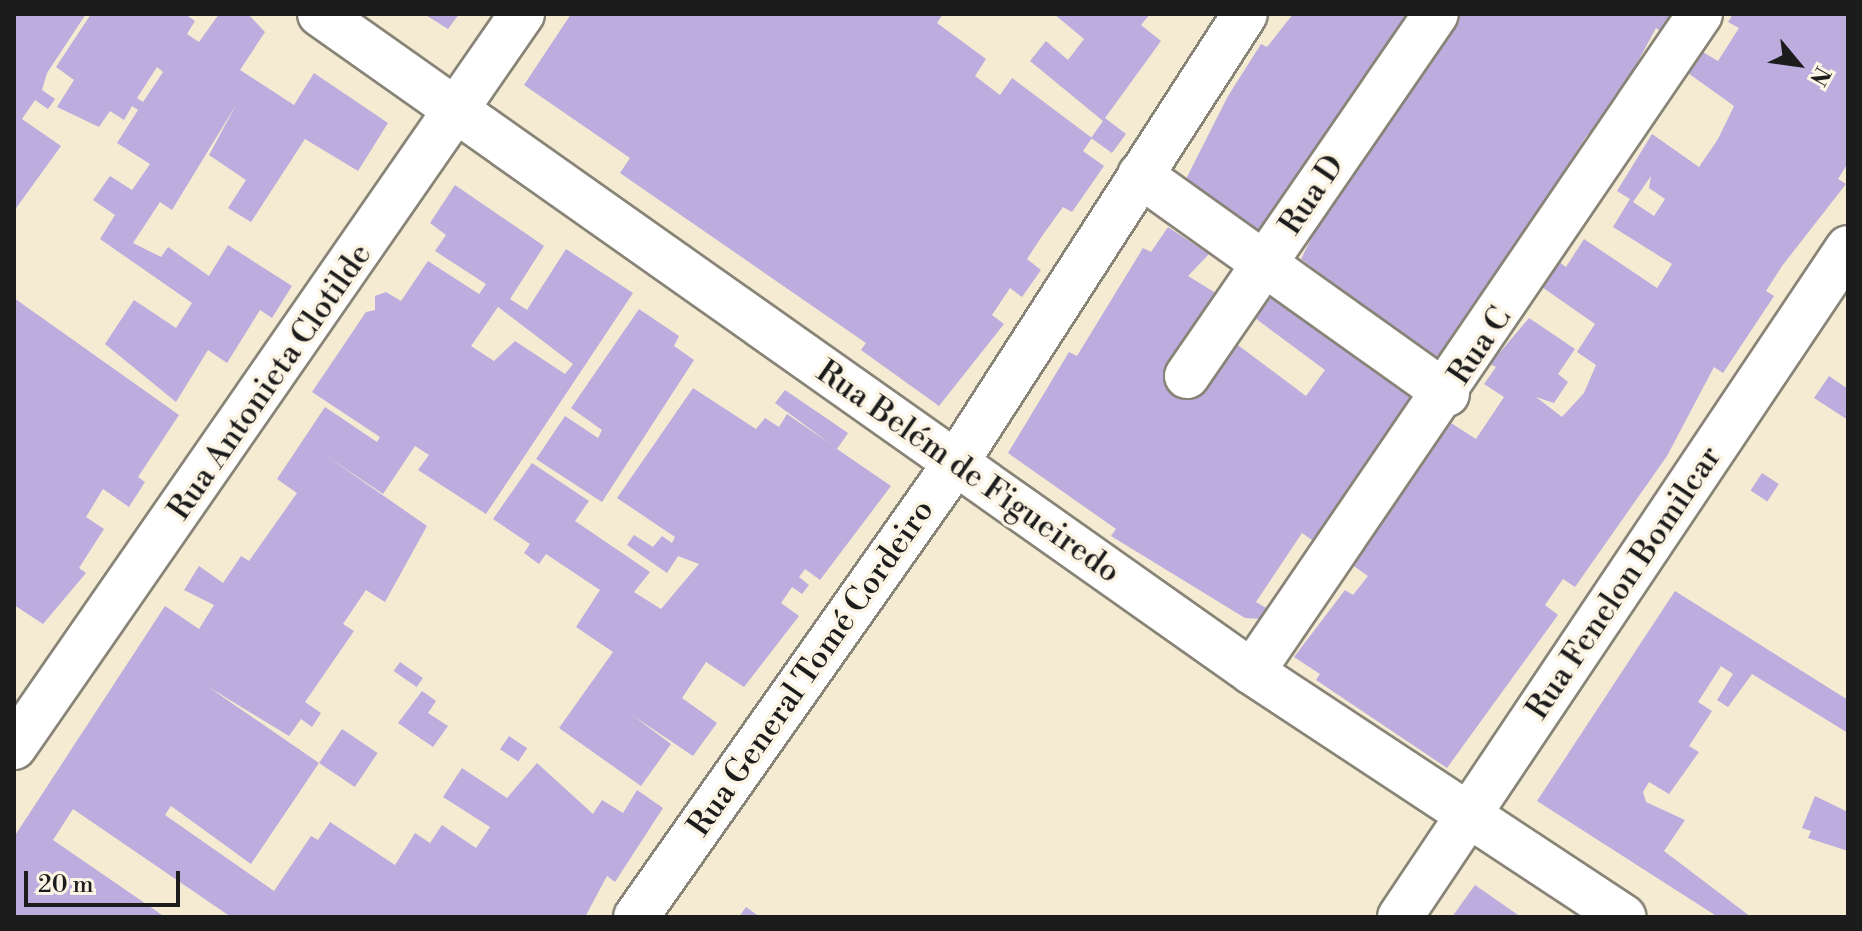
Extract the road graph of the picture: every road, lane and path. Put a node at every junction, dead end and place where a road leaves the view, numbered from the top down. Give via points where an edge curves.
1 (320, 14) edge
2 (522, 14) edge
3 (1245, 14) edge
4 (1436, 14) edge
5 (1700, 14) edge
6 (459, 112) junction
7 (1140, 175) junction
8 (1848, 248) edge
9 (1265, 264) junction
10 (1187, 376) dead end
11 (1447, 394) junction
12 (955, 464) junction
13 (1252, 672) junction
14 (14, 747) edge
15 (1469, 815) junction
16 (636, 917) edge
17 (1400, 917) edge
18 (1624, 917) edge

1 - 6 street, Rua Belém de Figueiredo
2 - 6 street, Rua Antonieta Clotilde
3 - 7 street, Rua General Tomé Cordeiro
4 - 9 street, Rua D
5 - 11 street, Rua C
6 - 12 street, Rua Belém de Figueiredo
6 - 14 street, Rua Antonieta Clotilde
7 - 9 street
7 - 12 street, Rua General Tomé Cordeiro
8 - 15 street, Rua Fenelon Bomilcar
9 - 10 street, Rua D
9 - 11 street
11 - 13 street, Rua C
12 - 13 street, Rua Belém de Figueiredo
12 - 16 street, Rua General Tomé Cordeiro
13 - 15 street, Rua Belém de Figueiredo
15 - 17 street, Rua Fenelon Bomilcar
15 - 18 street, Rua Belém de Figueiredo

